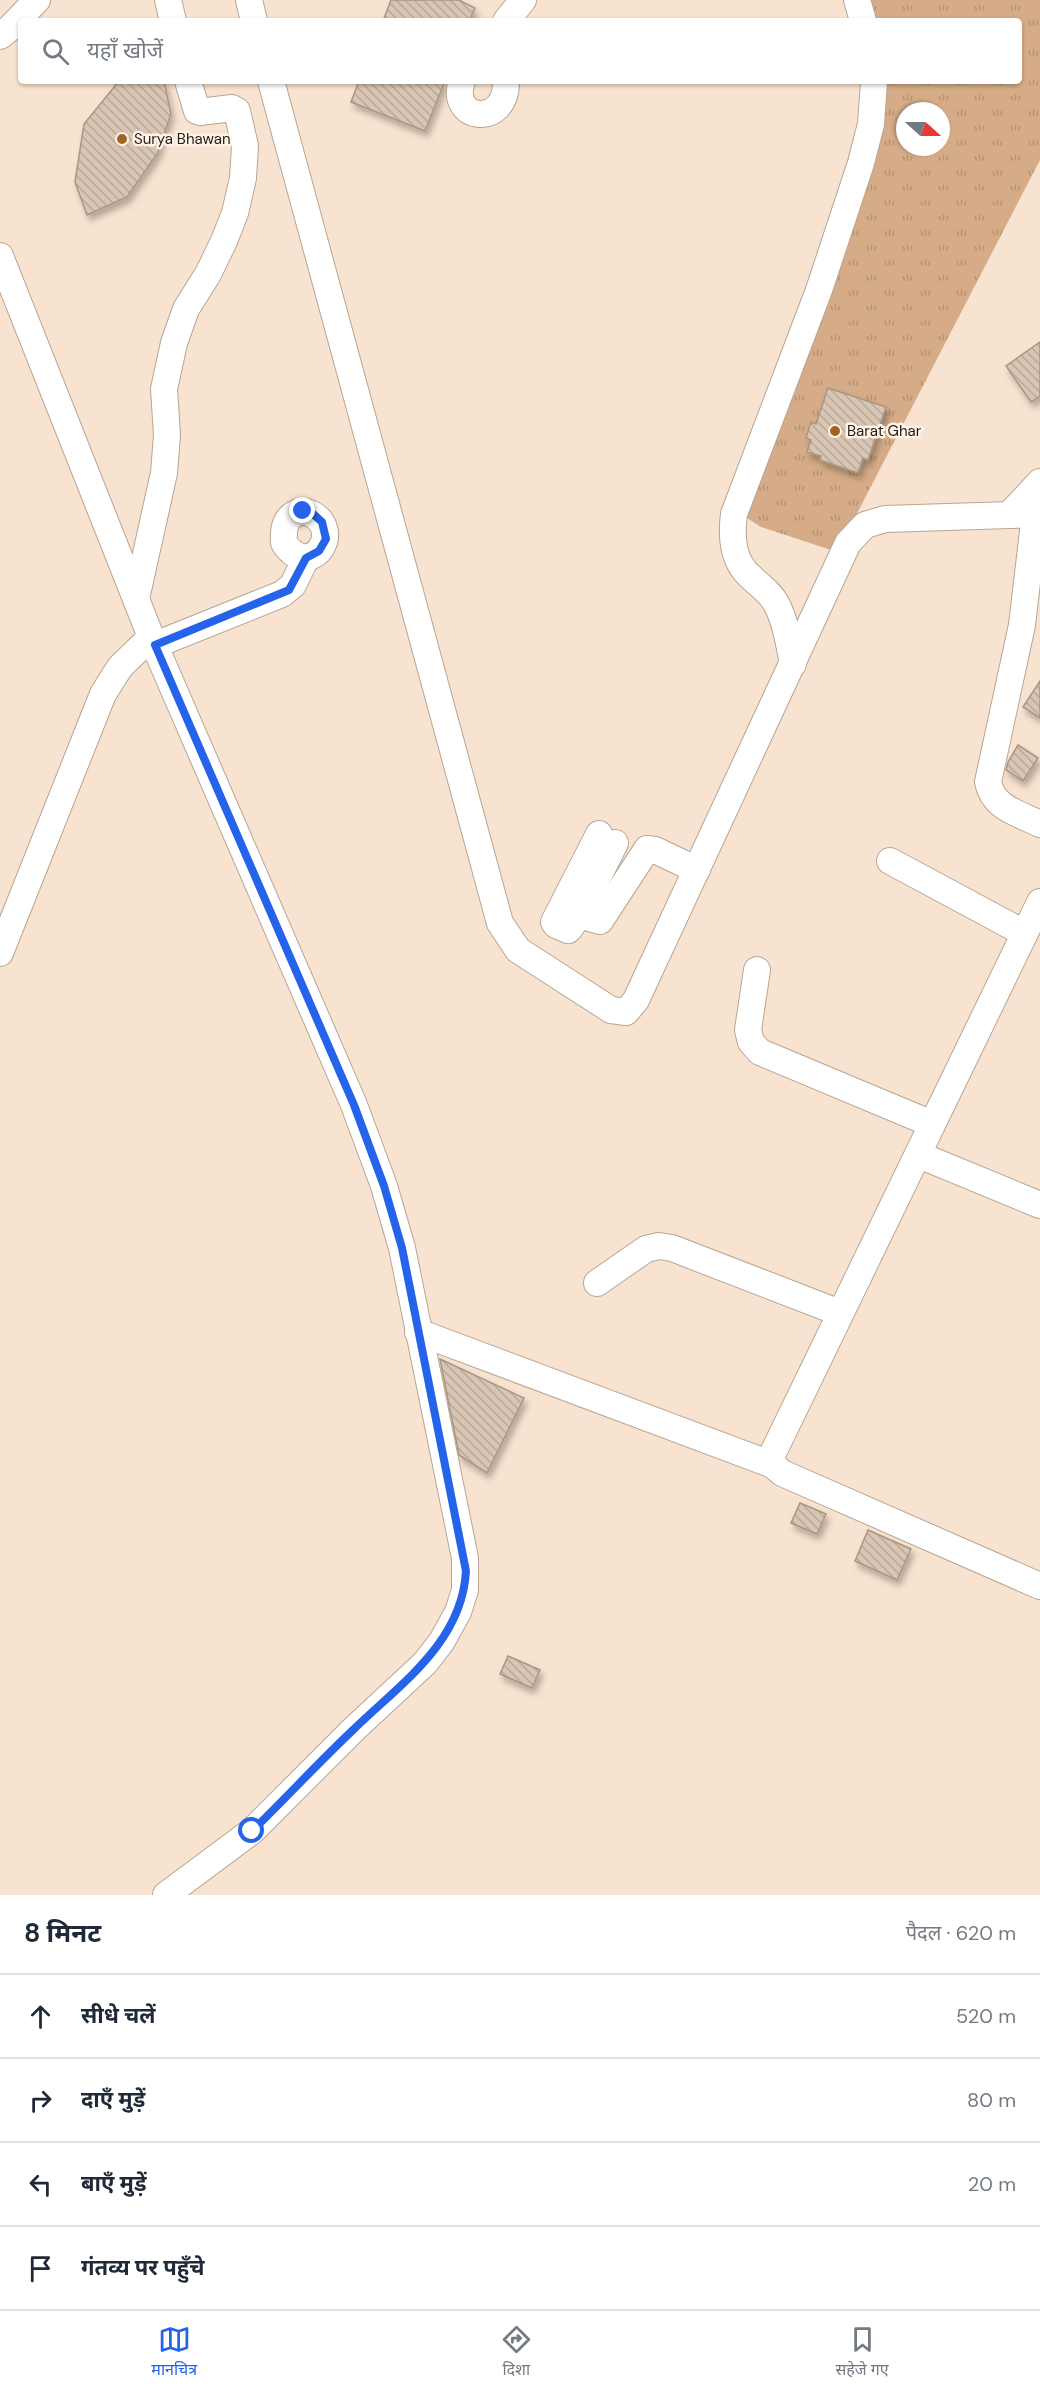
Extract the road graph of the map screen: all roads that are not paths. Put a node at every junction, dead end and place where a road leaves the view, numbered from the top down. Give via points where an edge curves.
1 (38, 0) edge
2 (168, 0) edge
3 (249, 0) edge
4 (523, 0) edge
5 (857, 0) edge
6 (20, 18) edge
7 (172, 18) edge
8 (253, 18) edge
9 (508, 18) edge
10 (862, 18) edge
11 (18, 20) edge
12 (0, 36) edge
13 (189, 84) edge
14 (272, 84) edge
15 (461, 84) edge
16 (506, 84) edge
17 (874, 84) edge
18 (0, 256) edge
19 (1040, 482) edge
20 (1038, 514) edge
21 (1009, 515) junction
22 (306, 558) dead end
23 (136, 599) junction
24 (153, 641) junction
25 (793, 664) junction
26 (1040, 824) edge
27 (607, 838) dead end
28 (890, 861) dead end
29 (697, 870) junction
30 (1040, 902) edge
31 (1024, 933) junction
32 (0, 953) edge
33 (757, 970) dead end
34 (932, 1124) junction
35 (919, 1155) junction
36 (1040, 1205) edge
37 (597, 1283) dead end
38 (840, 1312) junction
39 (418, 1332) junction
40 (773, 1465) junction
41 (1040, 1586) edge
42 (166, 1895) edge

1 - 6 street
2 - 7 street
3 - 8 street
4 - 9 street
5 - 10 street
11 - 12 street
13 - 23 street via 197,111 236,109 245,162 235,213 208,273 186,309 174,343 164,389 164,473
14 - 29 street via 500,923 518,950 611,1010 626,1012 636,1000
15 - 16 street via 458,97 462,105 485,115 502,104
17 - 25 street via 871,124 861,163 812,310 734,514 734,552 748,576 770,593 777,604
18 - 23 street
19 - 21 street
20 - 21 street
20 - 26 street via 1020,636 988,782 990,794 999,804
21 - 25 street via 885,519 865,525 849,543
22 - 24 street via 293,585 282,594
23 - 24 street
24 - 32 street via 120,667 103,694
24 - 39 street via 354,1105 402,1248
25 - 29 street
27 - 29 street via 564,901 555,924 568,930 579,915 600,921 647,849
28 - 31 street
30 - 31 street
31 - 34 street
33 - 34 street via 747,1030 760,1052
34 - 35 street
35 - 36 street
35 - 38 street
37 - 38 street via 646,1249 659,1245
38 - 40 street via 772,1455
39 - 40 street
39 - 42 street via 465,1558 465,1590 458,1612 425,1663 268,1816 237,1844
40 - 41 street via 782,1473

